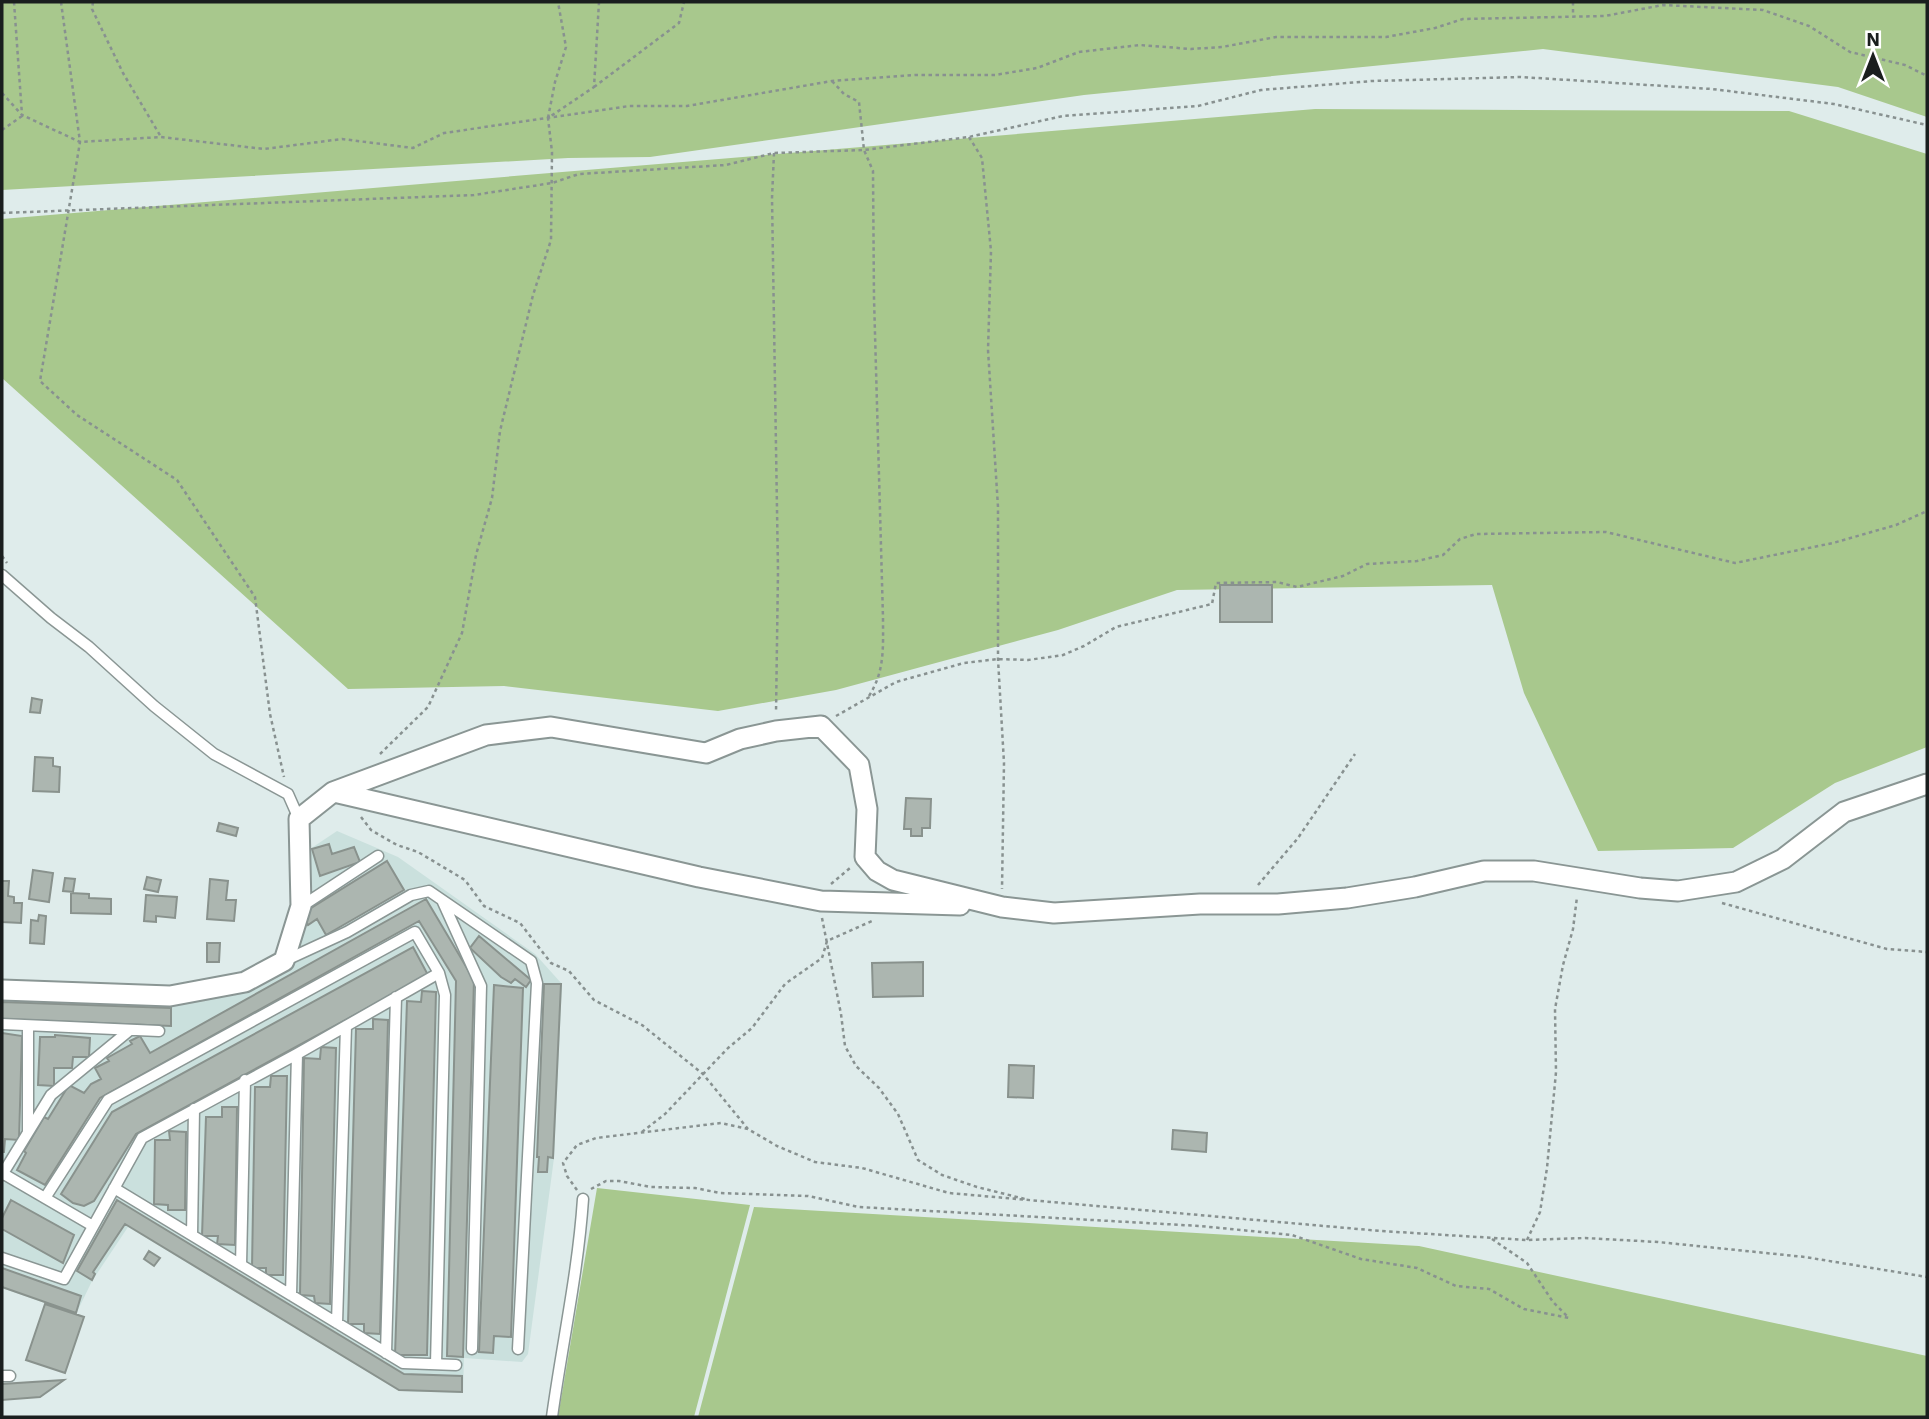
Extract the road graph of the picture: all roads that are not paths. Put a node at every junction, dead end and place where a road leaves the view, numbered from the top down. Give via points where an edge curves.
1 (2, 575) edge
2 (1927, 784) edge
3 (333, 792) junction
4 (299, 818) junction
5 (378, 856) dead end
6 (442, 900) junction
7 (301, 906) junction
8 (1002, 907) junction
9 (284, 961) junction
10 (439, 973) junction
11 (2, 990) edge
12 (396, 998) junction
13 (2, 1024) edge
14 (28, 1026) junction
15 (346, 1026) junction
16 (130, 1030) junction
17 (159, 1031) dead end
18 (297, 1054) junction
19 (245, 1080) junction
20 (194, 1109) junction
21 (28, 1132) junction
22 (2, 1173) edge
23 (114, 1188) junction
24 (45, 1198) junction
25 (583, 1199) road end
26 (93, 1226) junction
27 (192, 1236) junction
28 (2, 1258) edge
29 (241, 1265) junction
30 (291, 1295) junction
31 (337, 1323) junction
32 (472, 1349) dead end
33 (518, 1349) dead end
34 (386, 1353) junction
35 (436, 1364) junction
36 (456, 1365) dead end
37 (552, 1417) edge

1 - 4 lane via 214,754 288,794
2 - 8 street via 1844,812 1783,859 1736,882 1678,891 1534,871 1484,871 1416,887 1278,904 1054,914
3 - 4 street
3 - 8 street via 821,901
3 - 8 street via 486,735 551,727 706,753 740,738 821,726 859,765 867,809 865,857 877,871 893,880
4 - 7 street
5 - 7 lane
6 - 9 lane via 429,891 411,895
6 - 32 lane via 481,986
6 - 33 lane via 531,961 537,983
7 - 9 street
9 - 11 street via 245,982 170,996
10 - 12 lane
10 - 24 lane via 415,932 108,1100
10 - 35 lane via 445,995
12 - 15 lane
12 - 34 lane
13 - 14 lane
14 - 16 lane
14 - 21 lane
15 - 18 lane
15 - 31 lane
16 - 17 lane
16 - 21 lane via 51,1095
18 - 19 lane
18 - 30 lane
19 - 20 lane
19 - 29 lane
20 - 23 lane via 142,1138
20 - 27 lane
21 - 22 lane
22 - 24 lane
23 - 26 lane
23 - 27 lane
24 - 26 lane
25 - 37 lane
26 - 28 lane via 64,1279
27 - 29 lane
29 - 30 lane
30 - 31 lane
31 - 34 lane
34 - 35 lane via 403,1363
35 - 36 lane

